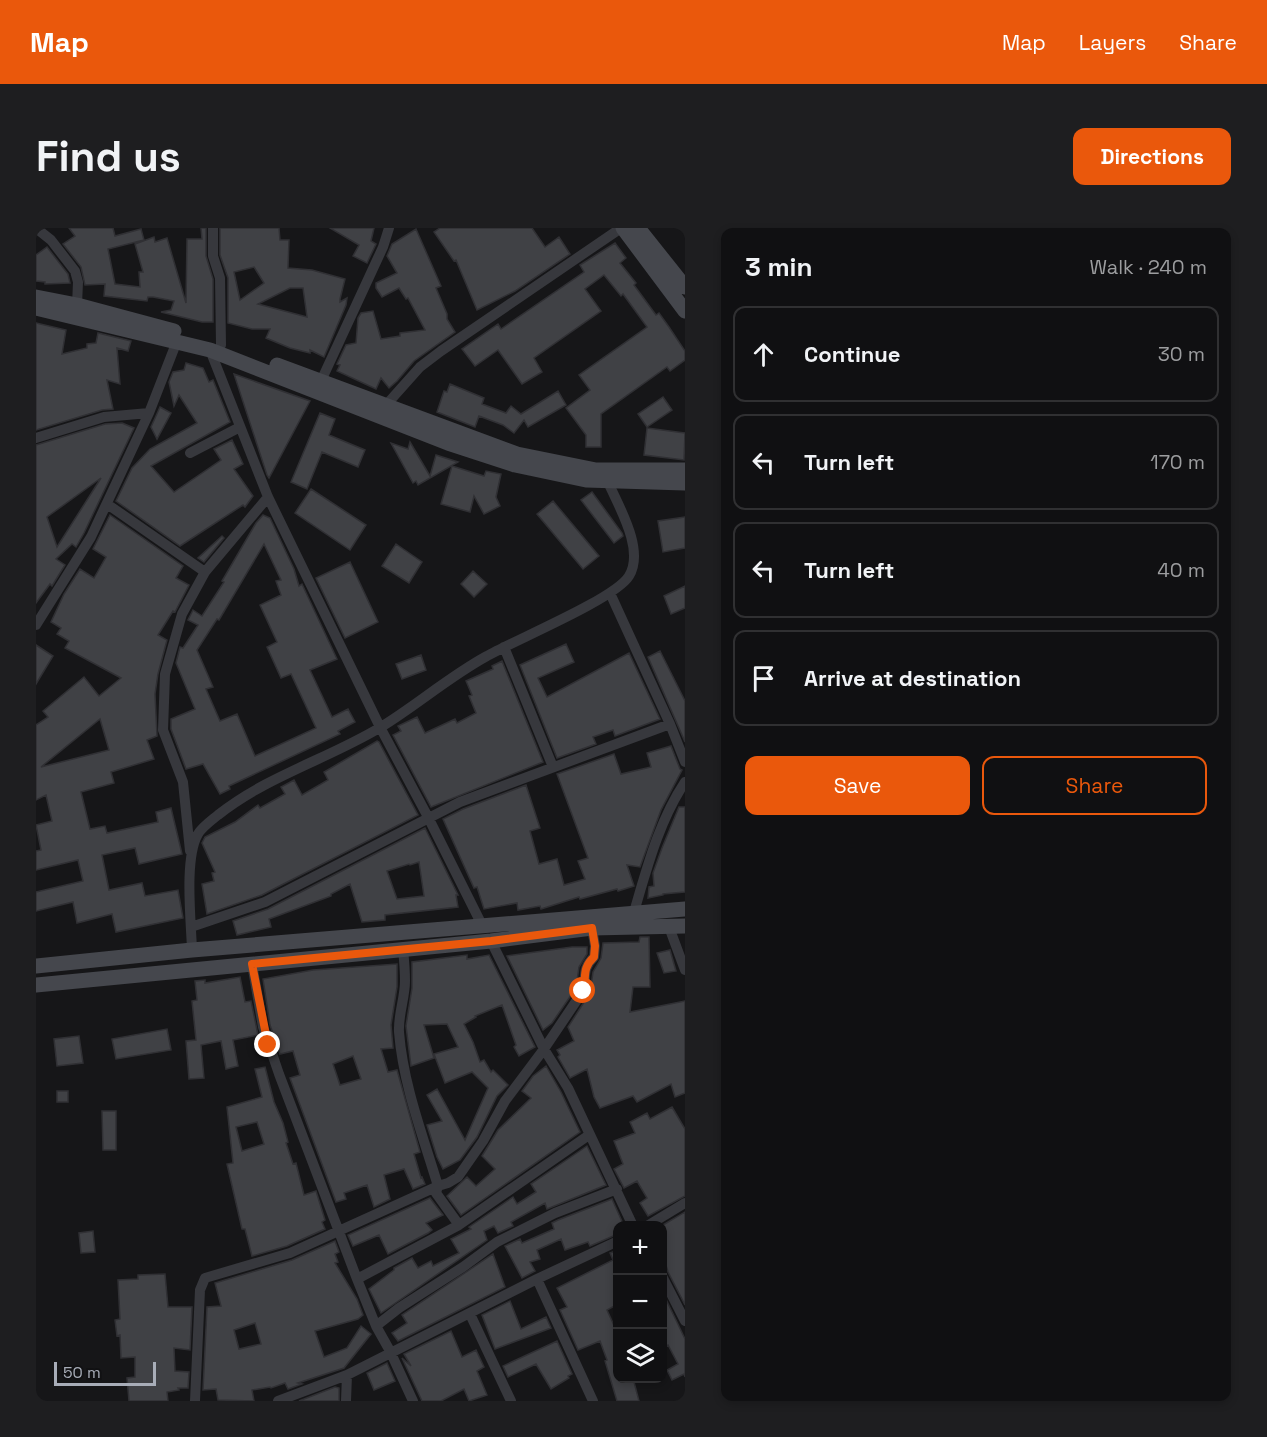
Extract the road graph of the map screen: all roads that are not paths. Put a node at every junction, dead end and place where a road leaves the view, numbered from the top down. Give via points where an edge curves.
1 (36, 228) edge
2 (213, 228) edge
3 (389, 228) edge
4 (622, 228) edge
5 (638, 228) edge
6 (685, 287) edge
7 (36, 297) edge
8 (77, 305) junction
9 (36, 308) edge
10 (685, 311) edge
11 (177, 341) junction
12 (215, 347) junction
13 (321, 381) junction
14 (387, 404) junction
15 (149, 413) junction
16 (240, 427) junction
17 (36, 438) edge
18 (190, 453) dead end
19 (685, 470) edge
20 (608, 482) junction
21 (685, 483) edge
22 (268, 497) junction
23 (107, 504) junction
24 (205, 572) junction
25 (610, 593) junction
26 (36, 625) edge
27 (504, 647) junction
28 (670, 724) junction
29 (380, 728) junction
30 (685, 762) edge
31 (553, 767) junction
32 (685, 782) edge
33 (680, 799) edge
34 (428, 817) junction
35 (190, 854) junction
36 (685, 909) edge
37 (634, 912) junction
38 (685, 926) edge
39 (191, 927) junction
40 (483, 927) junction
41 (669, 927) junction
42 (592, 928) junction
43 (491, 941) junction
44 (403, 949) junction
45 (192, 950) junction
46 (252, 964) junction
47 (36, 966) edge
48 (685, 970) edge
49 (36, 985) edge
50 (544, 1049) junction
51 (589, 1135) junction
52 (438, 1186) junction
53 (617, 1189) junction
54 (685, 1203) edge
55 (631, 1221) edge
56 (654, 1221) edge
57 (459, 1225) junction
58 (338, 1230) junction
59 (613, 1242) edge
60 (357, 1279) junction
61 (537, 1279) junction
62 (667, 1284) edge
63 (470, 1314) junction
64 (685, 1321) edge
65 (376, 1326) junction
66 (390, 1351) junction
67 (347, 1375) junction
68 (195, 1401) edge
69 (278, 1401) edge
70 (346, 1401) edge
71 (412, 1401) edge
72 (511, 1401) edge
73 (593, 1401) edge

1 - 8 street via 51,240 75,271
2 - 12 street via 213,256 219,278
3 - 13 street
4 - 10 main road
4 - 14 street via 441,351 420,367
5 - 6 main road
7 - 8 main road
8 - 12 main road via 141,320
9 - 11 main road
11 - 12 main road
11 - 15 street
12 - 13 main road
12 - 16 street
12 - 20 main road via 447,443 515,465
13 - 14 main road
14 - 19 main road via 517,454 596,470
15 - 17 street via 104,417
15 - 23 street
16 - 18 street
16 - 22 street
20 - 21 main road
20 - 25 street via 632,536 634,558 629,577
22 - 24 street
22 - 29 street
23 - 24 street
23 - 26 street
24 - 35 street via 182,614 165,674 162,730 183,782
25 - 27 street
25 - 28 street
27 - 29 street
27 - 31 street
28 - 30 street
28 - 31 street
29 - 34 street
29 - 35 street via 232,804 199,832
31 - 34 street
32 - 33 street
33 - 37 street via 654,845
34 - 39 street via 265,902
34 - 40 street
35 - 39 street
36 - 37 main road
37 - 40 main road
38 - 41 main road
39 - 45 street
40 - 45 main road
41 - 42 main road
41 - 48 street
42 - 43 main road
42 - 50 street via 594,957 583,978 585,986
43 - 44 main road
43 - 50 street
44 - 46 main road
44 - 52 street via 405,981 399,1032 415,1110
45 - 47 main road
46 - 49 main road
46 - 58 street via 268,1045
50 - 51 street via 568,1088
50 - 52 street via 505,1101 458,1177
51 - 53 street
51 - 57 street
52 - 57 street via 438,1198
52 - 58 street
53 - 55 street
53 - 65 street via 555,1213 497,1242
54 - 56 street
57 - 60 street
58 - 60 street
58 - 68 street via 290,1253 205,1278 200,1290
59 - 61 street
60 - 65 street
61 - 63 street
61 - 73 street
62 - 64 street
63 - 66 street
63 - 72 street
65 - 66 street
66 - 67 street
66 - 71 street
67 - 69 street
67 - 70 street

